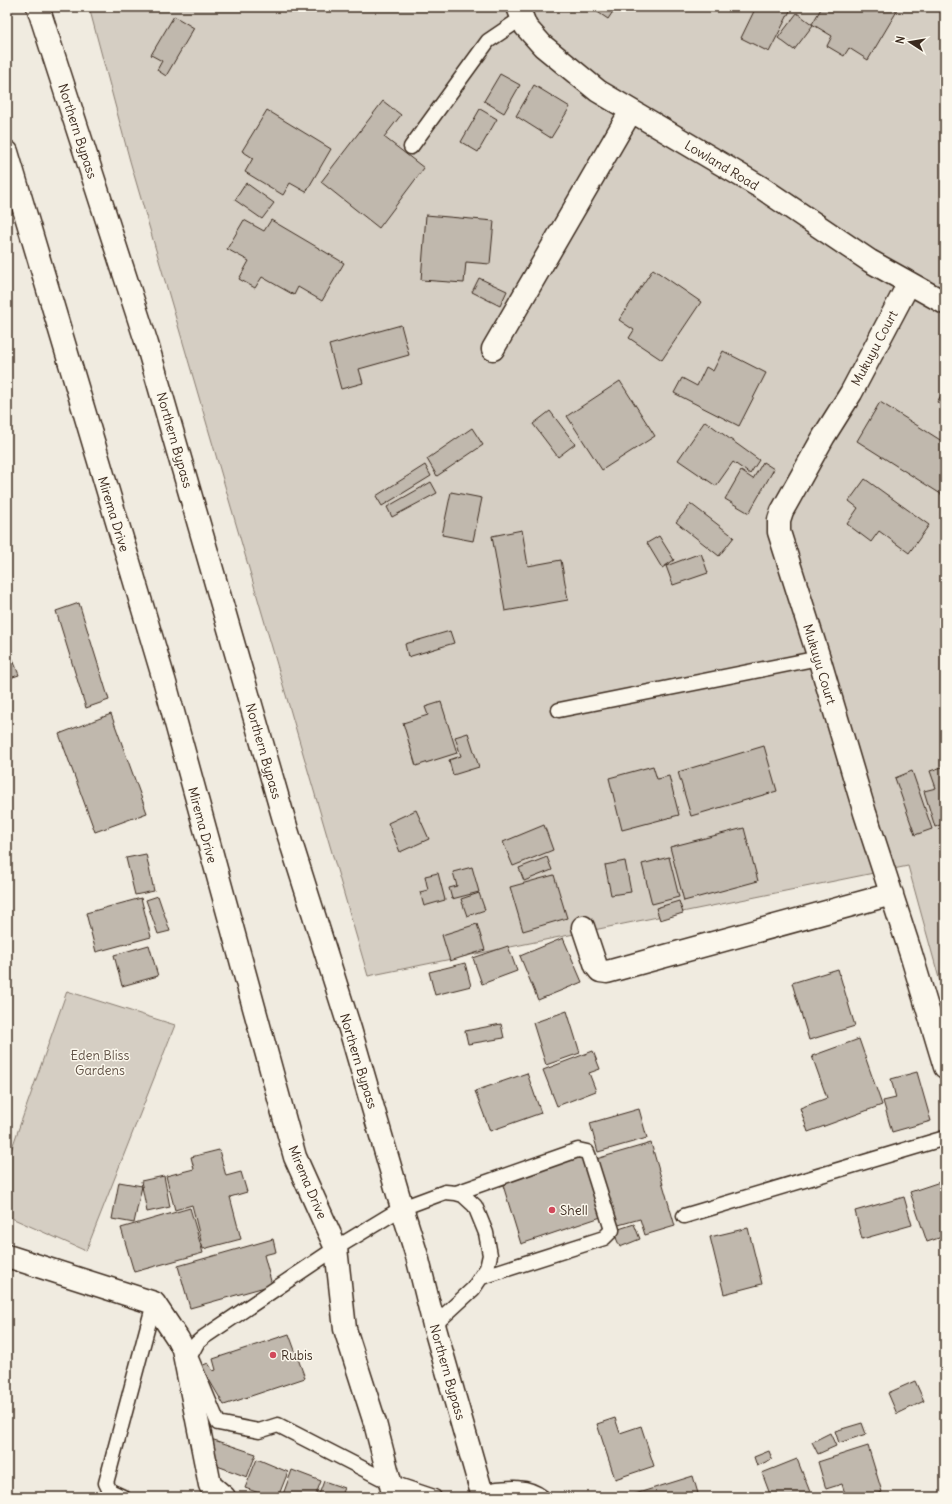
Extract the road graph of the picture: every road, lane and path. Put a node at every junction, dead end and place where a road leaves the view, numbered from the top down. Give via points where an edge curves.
1 (40, 8) edge
2 (520, 12) edge
3 (631, 111) junction
4 (411, 147) dead end
5 (7, 152) edge
6 (909, 283) junction
7 (945, 304) edge
8 (493, 349) dead end
9 (819, 658) junction
10 (559, 710) dead end
11 (892, 894) junction
12 (583, 927) dead end
13 (945, 1067) edge
14 (945, 1138) edge
15 (456, 1193) junction
16 (402, 1208) junction
17 (684, 1216) dead end
18 (336, 1248) junction
19 (7, 1256) edge
20 (482, 1277) junction
21 (154, 1303) junction
22 (434, 1325) junction
23 (392, 1489) edge
24 (482, 1494) edge
25 (123, 1497) edge
26 (224, 1497) edge
27 (434, 1497) edge
28 (542, 1497) edge

1 - 16 street, Northern Bypass via 147,344 287,830 352,1036
2 - 3 street, Lowland Road via 526,27 543,46 598,91
2 - 4 lane via 488,41
3 - 6 street, Lowland Road via 762,188 870,261
3 - 8 street
5 - 18 street, Mirema Drive via 165,683 295,1157
6 - 7 street, Lowland Road
6 - 9 street, Mukuyu Court via 851,393 824,436 779,520 779,532
9 - 10 lane
9 - 11 street, Mukuyu Court
11 - 12 street via 607,972 600,971 596,966
11 - 13 street, Mukuyu Court
14 - 17 lane
15 - 16 lane via 445,1192
15 - 20 lane via 463,1195 475,1206 486,1233 490,1256
15 - 20 lane via 578,1150 587,1152 592,1164 611,1233 597,1240
16 - 18 lane
16 - 22 street, Northern Bypass
18 - 23 street, Mirema Drive via 345,1329 375,1423
18 - 23 lane via 204,1337 197,1343 190,1356 218,1423 259,1431 278,1425
19 - 21 street
20 - 22 lane via 473,1289
21 - 25 lane via 106,1483 110,1492
21 - 26 street via 183,1349 210,1485
22 - 24 street, Northern Bypass
23 - 27 lane
24 - 28 lane via 513,1488 536,1491

